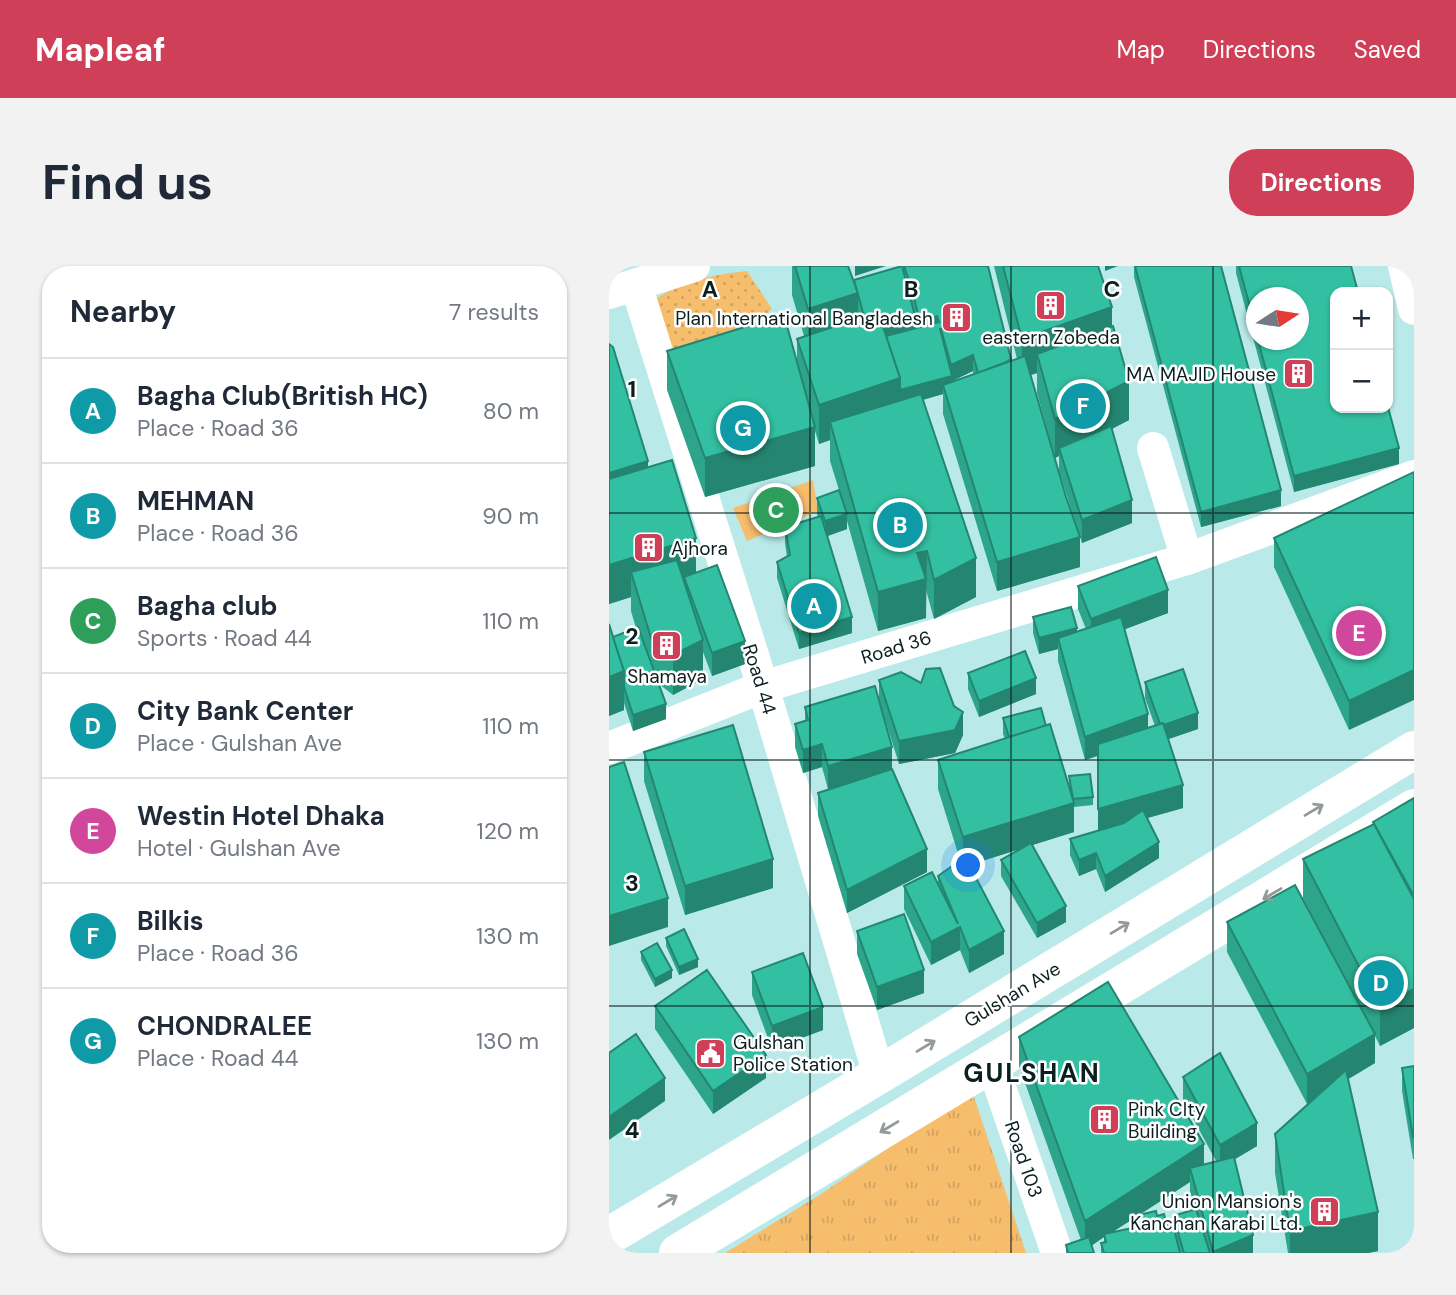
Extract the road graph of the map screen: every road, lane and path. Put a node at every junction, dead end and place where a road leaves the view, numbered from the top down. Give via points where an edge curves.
1 (1404, 266) edge
2 (683, 268) edge
3 (623, 289) edge
4 (1414, 309) edge
5 (1153, 448) dead end
6 (1414, 476) edge
7 (1187, 559) junction
8 (763, 687) junction
9 (609, 748) edge
10 (1414, 750) edge
11 (1414, 808) edge
12 (992, 1064) junction
13 (879, 1075) junction
14 (609, 1236) edge
15 (678, 1253) edge
16 (1056, 1253) edge

1 - 4 street
2 - 3 street
3 - 8 street, Road 44
5 - 7 street
6 - 7 street, Road 36
7 - 8 street, Road 36
8 - 9 street, Road 36
8 - 13 street, Road 44
13 -> 10 main road, Gulshan Ave
11 -> 12 main road
12 -> 15 main road
12 - 16 street, Road 103
14 -> 13 main road, Gulshan Ave

